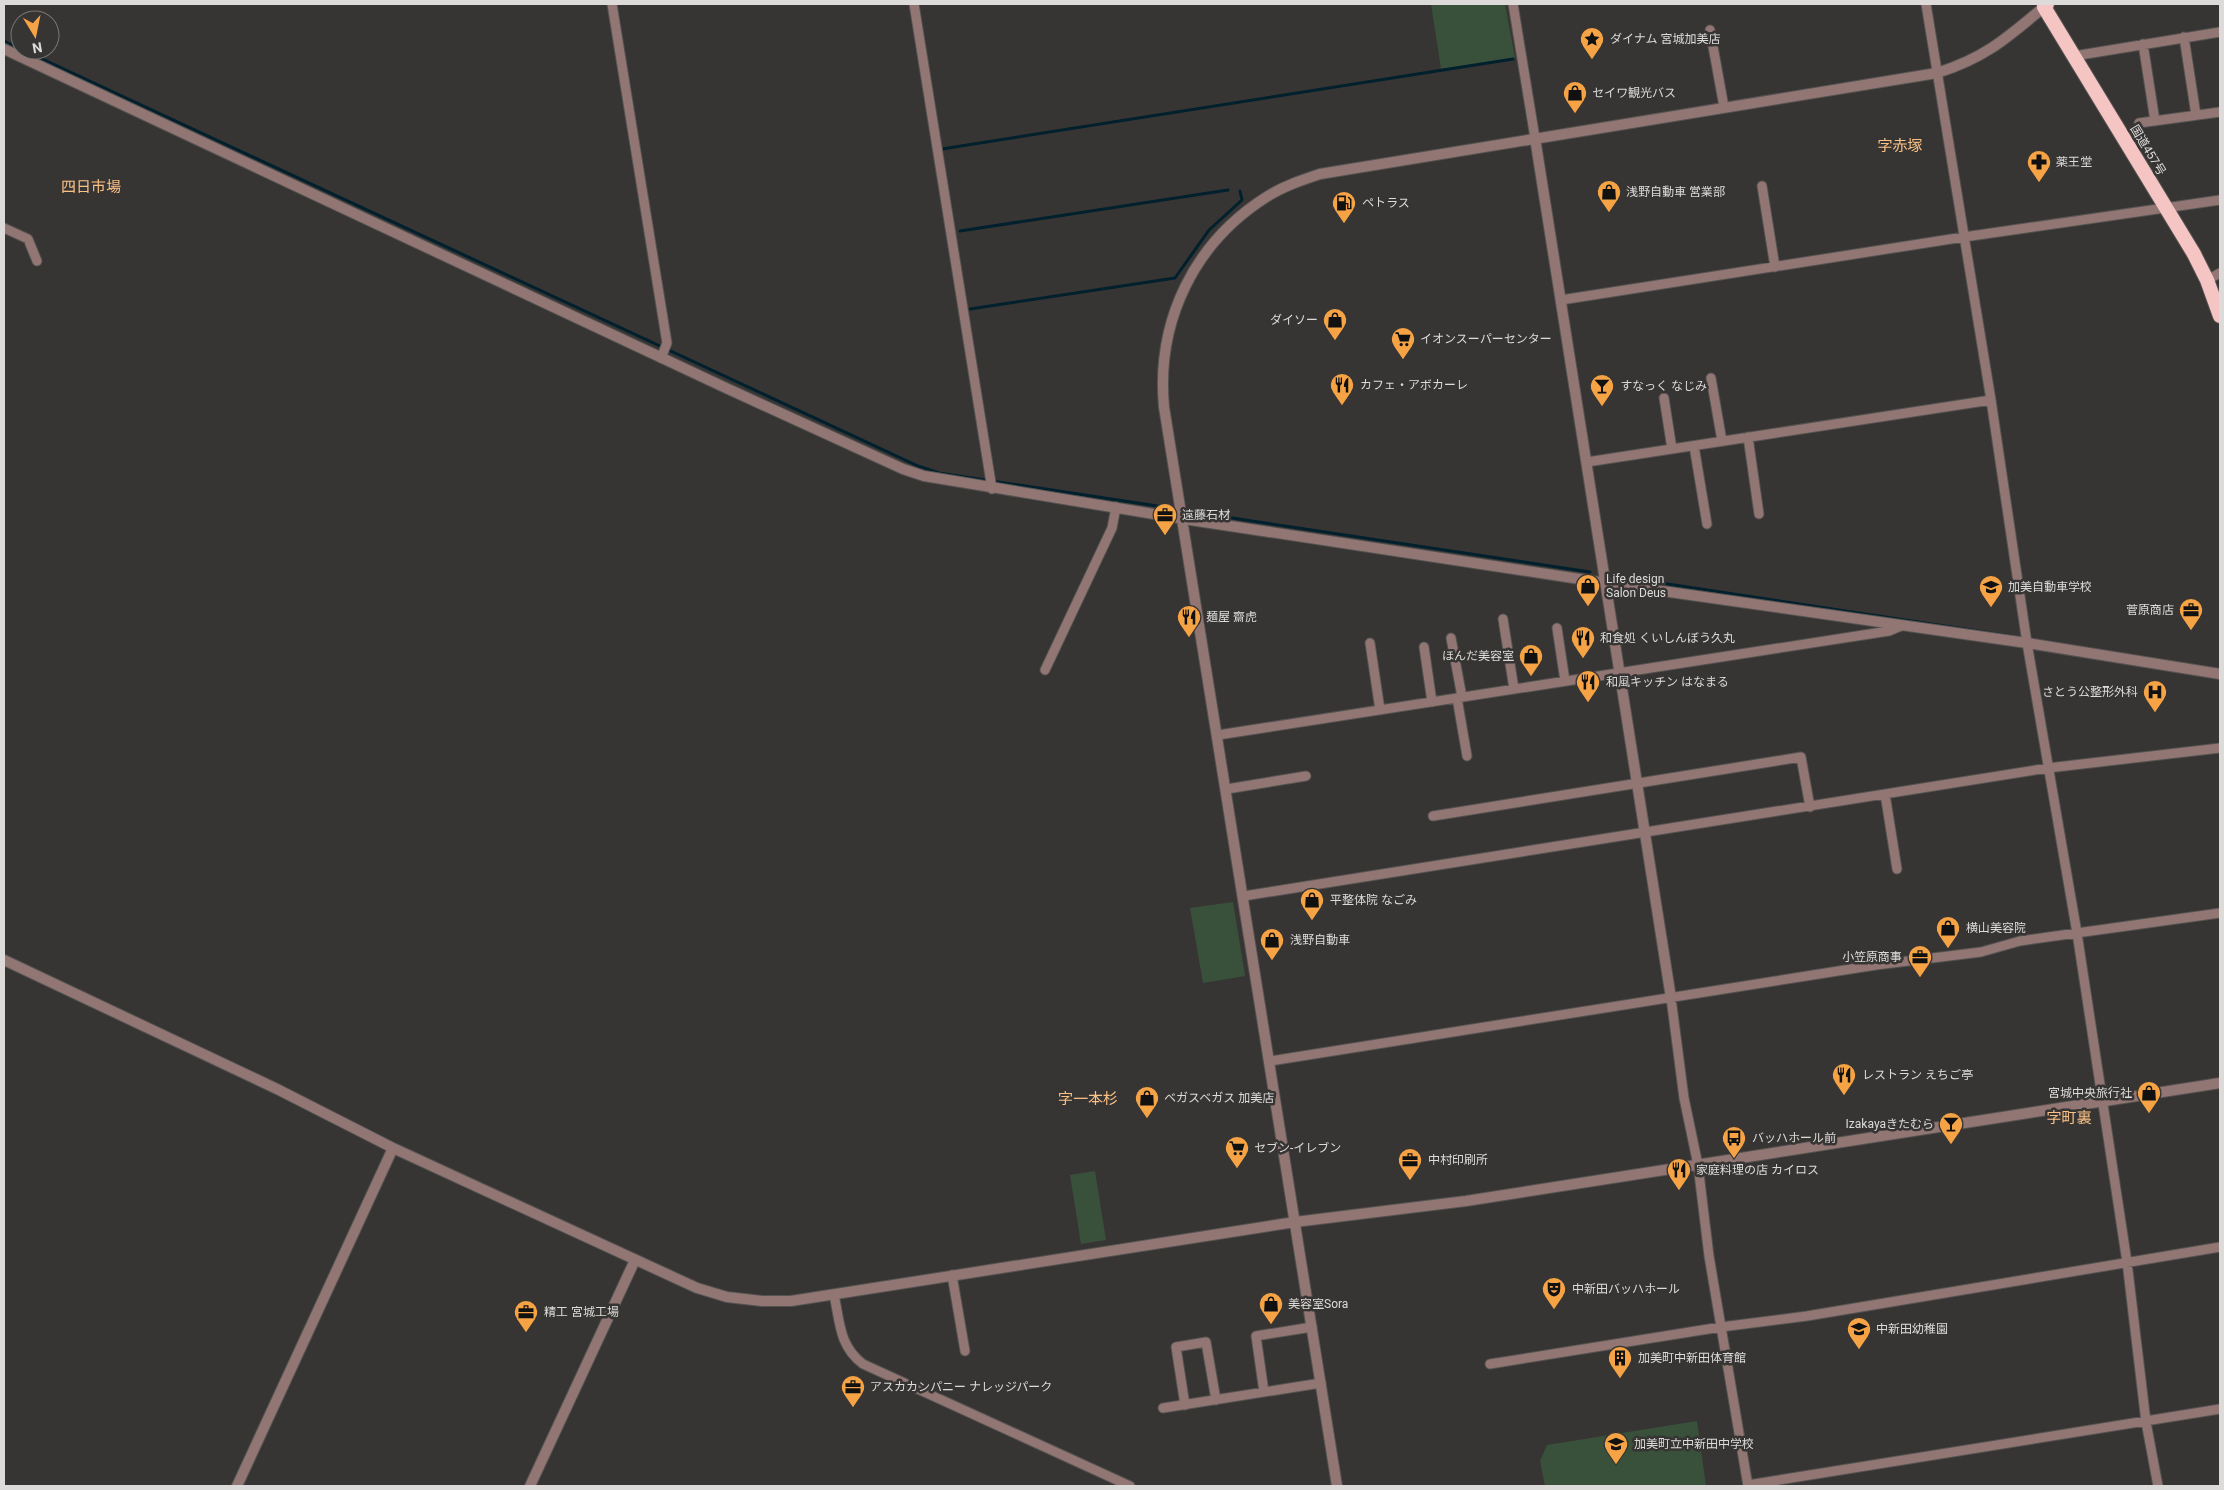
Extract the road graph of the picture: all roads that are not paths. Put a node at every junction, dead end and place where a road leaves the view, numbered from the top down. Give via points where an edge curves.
1 (612, 4) edge
2 (914, 4) edge
3 (1513, 4) edge
4 (1926, 4) edge
5 (2045, 6) edge
6 (1710, 30) dead end
7 (2220, 32) edge
8 (2184, 38) junction
9 (2143, 44) junction
10 (4, 49) edge
11 (2074, 56) junction
12 (1937, 73) junction
13 (1724, 107) junction
14 (2220, 112) edge
15 (2196, 115) junction
16 (2155, 121) junction
17 (2139, 123) dead end
18 (1534, 138) junction
19 (1762, 186) dead end
20 (2220, 200) edge
21 (2166, 209) junction
22 (4, 228) edge
23 (1964, 237) junction
24 (37, 261) dead end
25 (1775, 267) junction
26 (2220, 273) edge
27 (2207, 280) junction
28 (1561, 300) junction
29 (2220, 316) edge
30 (662, 355) junction
31 (1711, 378) dead end
32 (1664, 398) dead end
33 (1991, 400) junction
34 (1748, 437) junction
35 (1722, 442) junction
36 (1694, 446) junction
37 (1672, 449) junction
38 (1587, 462) junction
39 (991, 482) junction
40 (1116, 507) junction
41 (1759, 514) dead end
42 (1184, 519) junction
43 (1707, 524) dead end
44 (1606, 583) junction
45 (1503, 619) dead end
46 (1901, 626) junction
47 (1557, 628) dead end
48 (1452, 638) dead end
49 (1370, 643) dead end
50 (2027, 643) junction
51 (1424, 647) dead end
52 (1045, 670) dead end
53 (1619, 673) junction
54 (2220, 674) edge
55 (1565, 681) junction
56 (1514, 689) junction
57 (1460, 697) junction
58 (1432, 702) junction
59 (1380, 710) junction
60 (1218, 735) junction
61 (2220, 748) edge
62 (1467, 756) dead end
63 (2048, 768) junction
64 (1306, 776) dead end
65 (1637, 783) junction
66 (1227, 789) junction
67 (1885, 794) junction
68 (1810, 807) junction
69 (1433, 816) dead end
70 (1645, 834) junction
71 (1897, 869) dead end
72 (1244, 896) junction
73 (2220, 913) edge
74 (2077, 932) junction
75 (4, 960) edge
76 (1671, 998) junction
77 (1270, 1061) junction
78 (2220, 1083) edge
79 (2102, 1101) junction
80 (393, 1148) junction
81 (1698, 1165) junction
82 (1295, 1222) junction
83 (2220, 1247) edge
84 (634, 1260) junction
85 (2127, 1262) junction
86 (952, 1275) junction
87 (834, 1295) junction
88 (1312, 1327) junction
89 (1721, 1327) junction
90 (965, 1352) dead end
91 (1490, 1364) dead end
92 (1321, 1383) junction
93 (1264, 1392) junction
94 (1216, 1400) junction
95 (1186, 1405) junction
96 (1163, 1408) dead end
97 (2220, 1409) edge
98 (2146, 1422) junction
99 (237, 1486) edge
100 (530, 1486) edge
101 (1130, 1486) edge
102 (1337, 1486) edge
103 (1748, 1486) edge
104 (2158, 1486) edge

1 - 30 street via 667,343
2 - 39 street
3 - 18 street
4 - 12 street
5 - 11 highway, 国道457号
5 - 12 street via 1989,51
6 - 13 street
7 - 8 street
8 - 9 street
8 - 15 street
9 - 11 street
9 - 16 street
10 - 30 street
11 - 21 highway, 国道457号
12 - 13 street
12 - 23 street
13 - 18 street
14 - 15 street
15 - 16 street
16 - 17 street
18 - 28 street
18 - 42 street via 1320,174 1296,182 1248,210 1209,248 1184,287 1174,310 1164,354 1164,407
19 - 25 street
20 - 21 street
21 - 23 street
21 - 27 highway, 国道457号
22 - 24 street via 28,239
23 - 25 street
23 - 33 street
25 - 28 street
26 - 27 street
27 - 29 highway, 国道457号
28 - 38 street
30 - 39 street via 903,469 947,482
31 - 35 street
32 - 37 street
33 - 34 street
33 - 50 street
34 - 35 street
34 - 41 street
35 - 36 street
36 - 37 street
36 - 43 street
37 - 38 street
38 - 44 street
39 - 40 street
40 - 42 street
40 - 52 street via 1112,528
42 - 44 street
42 - 60 street
44 - 46 street
44 - 53 street
45 - 56 street
46 - 50 street
46 - 53 street
47 - 55 street
48 - 57 street
49 - 59 street
50 - 54 street
50 - 63 street
51 - 58 street
53 - 55 street
53 - 65 street
55 - 56 street
56 - 57 street
57 - 58 street
57 - 62 street
58 - 59 street
59 - 60 street
60 - 66 street
61 - 63 street
63 - 67 street
63 - 74 street
64 - 66 street
65 - 68 street via 1801,757
65 - 69 street
65 - 70 street
66 - 72 street
67 - 68 street
67 - 71 street
68 - 70 street
70 - 72 street
70 - 76 street
72 - 77 street
73 - 74 street
74 - 76 street via 2020,941 1981,952 1876,965
74 - 79 street
75 - 80 street via 277,1089
76 - 77 street
76 - 81 street via 1684,1098
77 - 82 street
78 - 79 street
79 - 81 street
79 - 85 street
80 - 84 street
80 - 99 street
81 - 82 street via 1466,1201
81 - 89 street
82 - 86 street
82 - 88 street
83 - 85 street
84 - 87 street via 696,1288 727,1297 791,1301
84 - 100 street
85 - 89 street via 1807,1316
85 - 98 street
86 - 87 street
86 - 90 street
87 - 101 street via 843,1340 847,1349 863,1364
88 - 92 street
88 - 93 street via 1256,1336
89 - 91 street
89 - 103 street
92 - 93 street
92 - 102 street
93 - 94 street
94 - 95 street
94 - 95 street via 1206,1342 1176,1347
95 - 96 street
97 - 98 street
98 - 103 street
98 - 104 street

